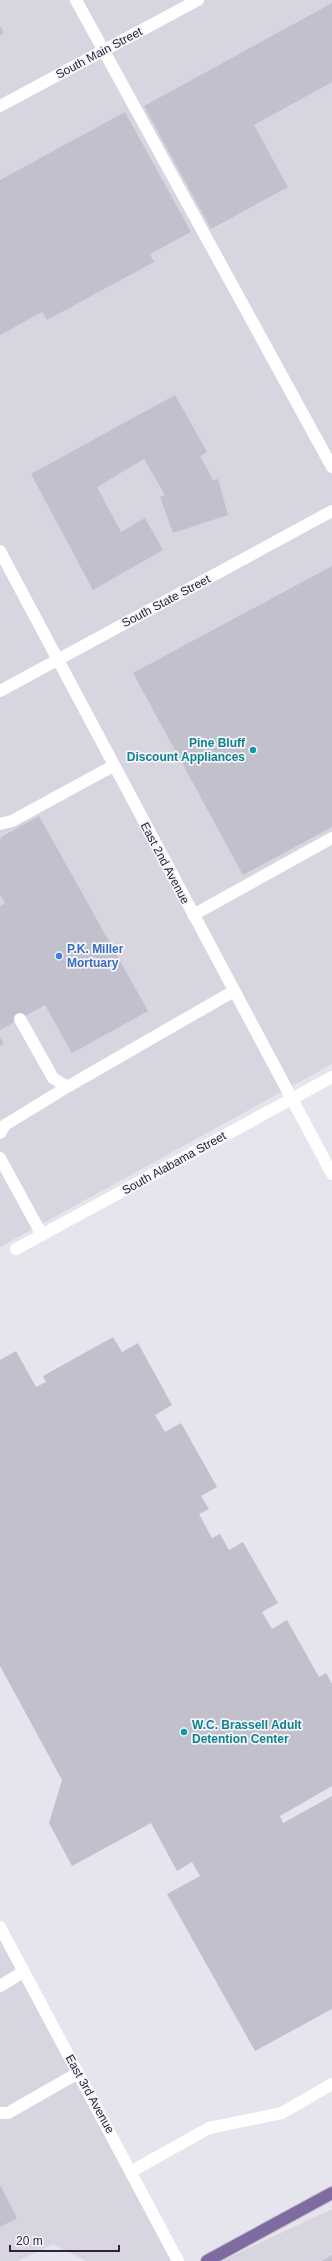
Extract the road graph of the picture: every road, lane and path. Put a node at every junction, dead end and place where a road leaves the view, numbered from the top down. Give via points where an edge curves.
1 (76, 0) edge
2 (198, 0) edge
3 (104, 50) junction
4 (0, 106) edge
5 (332, 467) edge
6 (332, 511) edge
7 (0, 551) edge
8 (58, 659) junction
9 (0, 691) edge
10 (114, 766) junction
11 (0, 824) edge
12 (332, 838) edge
13 (192, 915) junction
14 (234, 991) junction
15 (20, 1019) dead end
16 (332, 1077) edge
17 (68, 1087) junction
18 (291, 1099) junction
19 (0, 1133) edge
20 (0, 1158) edge
21 (332, 1174) edge
22 (42, 1235) junction
23 (16, 1248) dead end
24 (0, 1927) edge
25 (23, 1972) junction
26 (0, 1986) edge
27 (78, 2072) junction
28 (332, 2084) edge
29 (0, 2113) edge
30 (132, 2171) junction
31 (332, 2193) edge
32 (178, 2261) edge
33 (207, 2261) edge

1 - 3 street
2 - 3 street, South Main Street
3 - 4 street, South Main Street
3 - 5 street
6 - 8 street, South State Street
7 - 8 street, East 2nd Avenue
8 - 9 street, South State Street
8 - 10 street, East 2nd Avenue
10 - 11 street via 12,821
10 - 13 street, East 2nd Avenue
12 - 13 street
13 - 14 street, East 2nd Avenue
14 - 17 street
14 - 18 street, East 2nd Avenue
15 - 17 street via 53,1078
16 - 18 street, South Alabama Street
17 - 19 street via 5,1125
18 - 21 street, East 2nd Avenue
18 - 22 street, South Alabama Street
20 - 22 street
22 - 23 street, South Alabama Street
24 - 25 street, East 3rd Avenue
25 - 26 street
25 - 27 street, East 3rd Avenue
27 - 29 street via 8,2113
27 - 30 street, East 3rd Avenue
28 - 30 street via 282,2113 209,2128
30 - 32 street, East 3rd Avenue
31 - 33 main road

